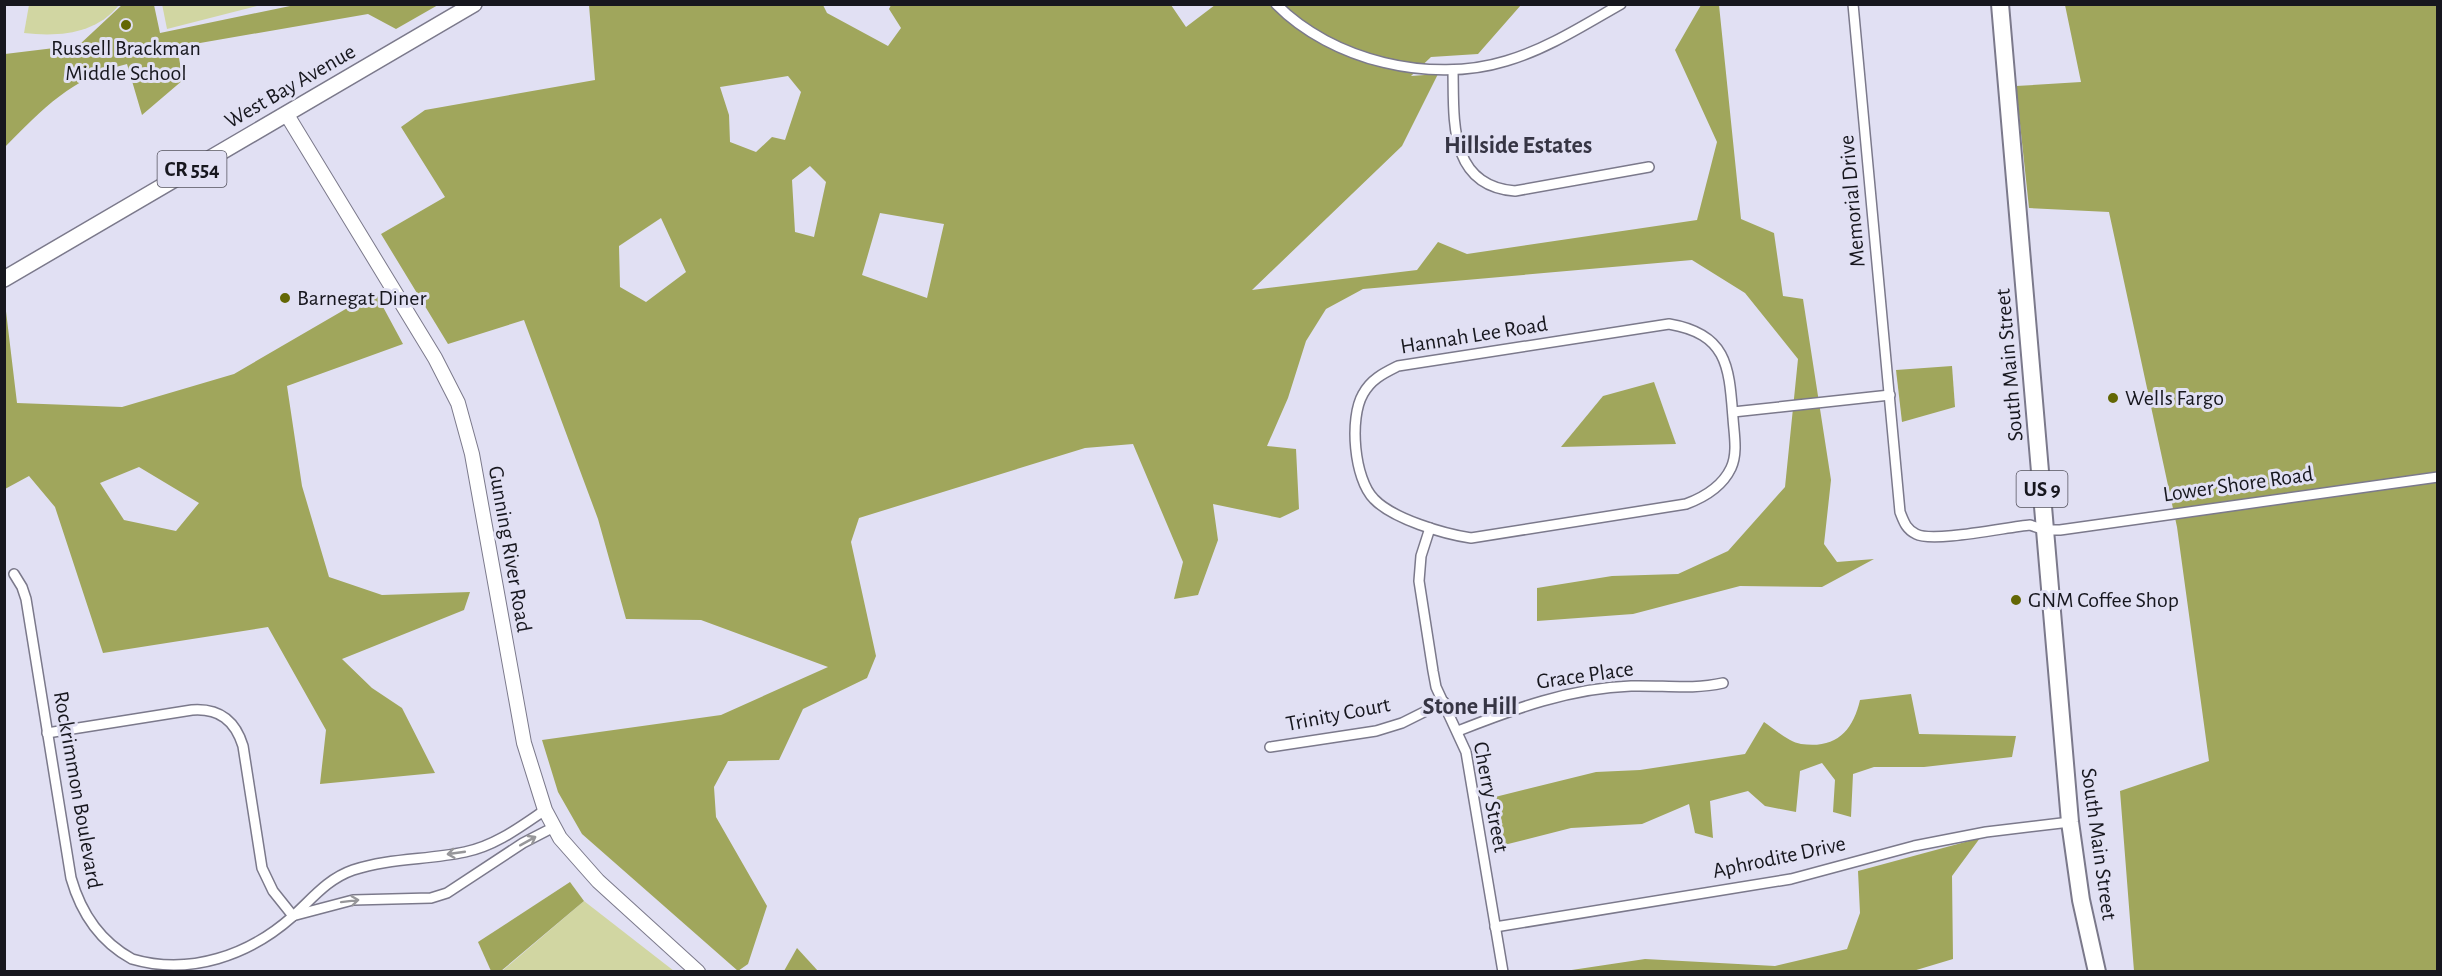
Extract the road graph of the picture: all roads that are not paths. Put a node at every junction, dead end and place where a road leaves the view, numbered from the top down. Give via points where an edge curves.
1 (474, 4) edge
2 (1276, 4) edge
3 (1621, 4) edge
4 (1853, 4) edge
5 (2000, 4) edge
6 (1453, 70) junction
7 (287, 115) junction
8 (1650, 167) dead end
9 (4, 279) edge
10 (1890, 395) junction
11 (1732, 412) junction
12 (2438, 477) edge
13 (1430, 528) junction
14 (2045, 530) junction
15 (14, 574) dead end
16 (1723, 683) dead end
17 (1444, 702) junction
18 (1458, 731) junction
19 (47, 733) junction
20 (1270, 747) dead end
21 (546, 810) junction
22 (2070, 822) junction
23 (554, 827) junction
24 (293, 916) junction
25 (1495, 927) junction
26 (698, 972) edge
27 (1503, 972) edge
28 (2097, 972) edge

1 - 7 main road, West Bay Avenue / CR 554
2 - 6 street via 1317,35 1349,51 1396,64
3 - 6 street via 1539,49 1505,62
4 - 10 street, Memorial Drive
5 - 14 highway, South Main Street / US 9
6 - 8 street via 1454,138 1466,164 1499,190 1515,191
7 - 9 main road, West Bay Avenue / CR 554
7 - 21 street, Gunning River Road via 458,402 472,454 524,743
10 - 11 street
10 - 14 street, Memorial Drive via 1900,512 1914,534 1931,537 2030,525
11 - 13 street, Hannah Lee Road via 1732,467 1701,499 1471,538
11 - 13 street, Hannah Lee Road via 1728,366 1720,352 1703,335 1669,324 1398,366 1375,378 1362,394 1355,413 1357,461 1372,497 1383,507
12 - 14 street, Lower Shore Road
13 - 17 street, Cherry Street via 1421,556 1419,581 1435,679
14 - 22 highway, South Main Street / US 9
15 - 19 street, Rockrimmon Boulevard via 26,599
16 - 18 street, Grace Place via 1703,688 1630,686 1541,699
17 - 18 street, Cherry Street
17 - 20 street, Trinity Court via 1376,731
18 - 25 street, Cherry Street via 1469,765
19 - 24 street via 192,710 219,712 238,732 243,746 262,868 273,891
19 - 24 street, Rockrimmon Boulevard via 78,903 90,923 123,954 142,964 170,970 203,970 232,960
21 - 23 street, Gunning River Road
21 -> 24 street, Rockrimmon Boulevard via 504,837 466,852 352,870 331,881
22 - 25 street, Aphrodite Drive via 1914,846 1791,879
22 - 28 highway, South Main Street / US 9
24 -> 23 street, Rockrimmon Boulevard via 353,900 447,894
23 - 26 street, Gunning River Road via 598,881
25 - 27 street, Cherry Street

